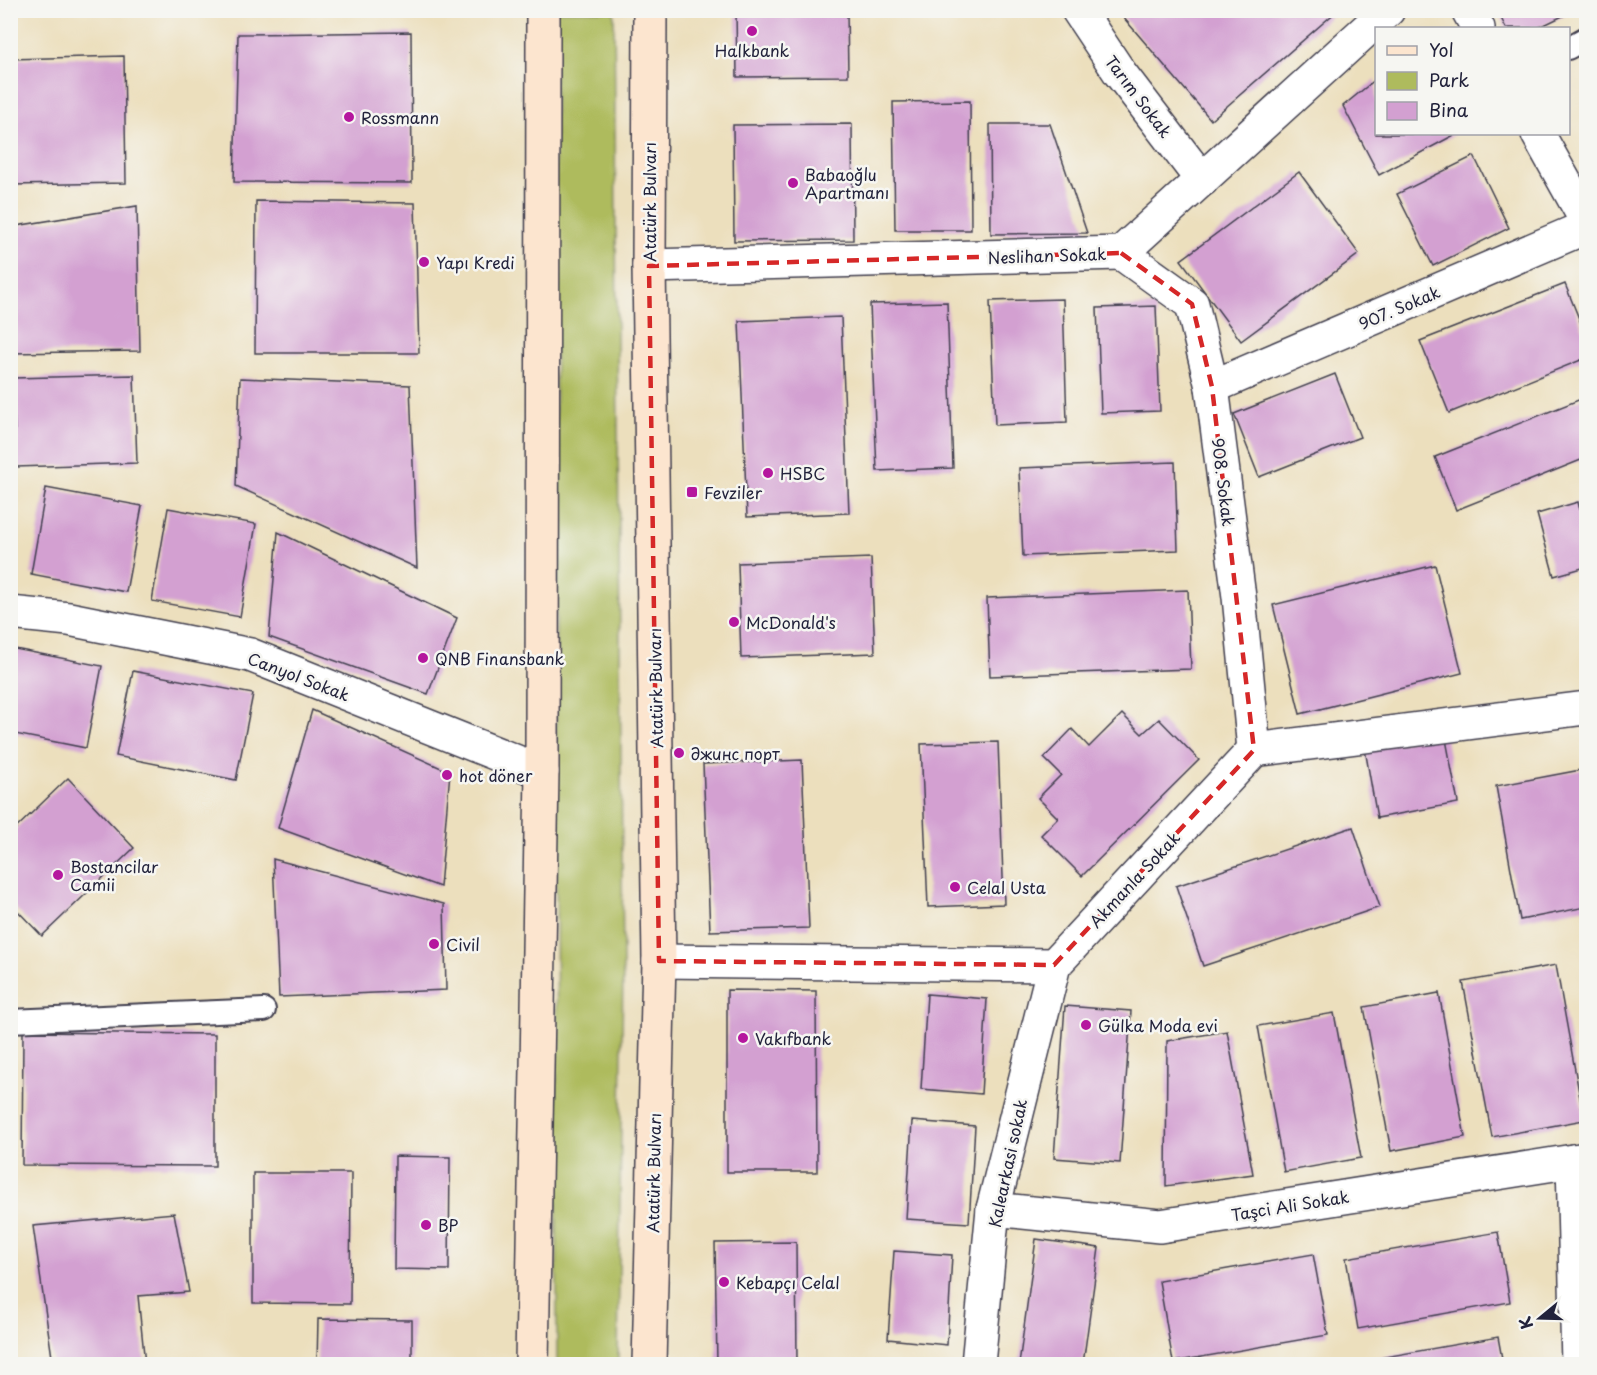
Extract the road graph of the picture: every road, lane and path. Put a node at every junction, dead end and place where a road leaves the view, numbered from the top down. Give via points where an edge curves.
1 (543, 10) edge
2 (650, 10) edge
3 (1078, 10) edge
4 (1388, 10) edge
5 (1468, 10) edge
6 (1477, 27) edge
7 (1587, 38) edge
8 (1570, 47) edge
9 (1539, 135) edge
10 (1202, 180) junction
11 (1587, 220) edge
12 (1587, 227) edge
13 (1121, 252) junction
14 (649, 266) junction
15 (1212, 387) junction
16 (10, 613) edge
17 (1587, 708) edge
18 (1254, 750) junction
19 (542, 772) junction
20 (659, 961) junction
21 (1054, 965) junction
22 (264, 1010) dead end
23 (10, 1021) edge
24 (1580, 1160) edge
25 (993, 1209) junction
26 (532, 1365) edge
27 (649, 1365) edge
28 (978, 1365) edge
29 (1578, 1365) edge

1 - 19 street
2 - 14 street, Atatürk Bulvarı
3 - 10 street, Tarım Sokak via 1120,73
4 - 10 street, Neslihan Sokak
5 - 6 street
7 - 8 lane
9 - 11 street
10 - 13 street, Neslihan Sokak
12 - 15 street, 907. Sokak
13 - 14 street, Neslihan Sokak
13 - 15 street, 908. Sokak via 1192,304
14 - 20 street, Atatürk Bulvarı
15 - 18 street, 908. Sokak
16 - 19 street, Canyol Sokak via 69,619 250,655
17 - 18 street
18 - 21 street, Akmanla Sokak
19 - 26 street
20 - 21 street
20 - 27 street, Atatürk Bulvarı
21 - 25 street, Kalearkasi sokak
22 - 23 lane
24 - 25 street, Taşci Ali Sokak via 1160,1226
24 - 29 street
25 - 28 street, Kalearkasi sokak

